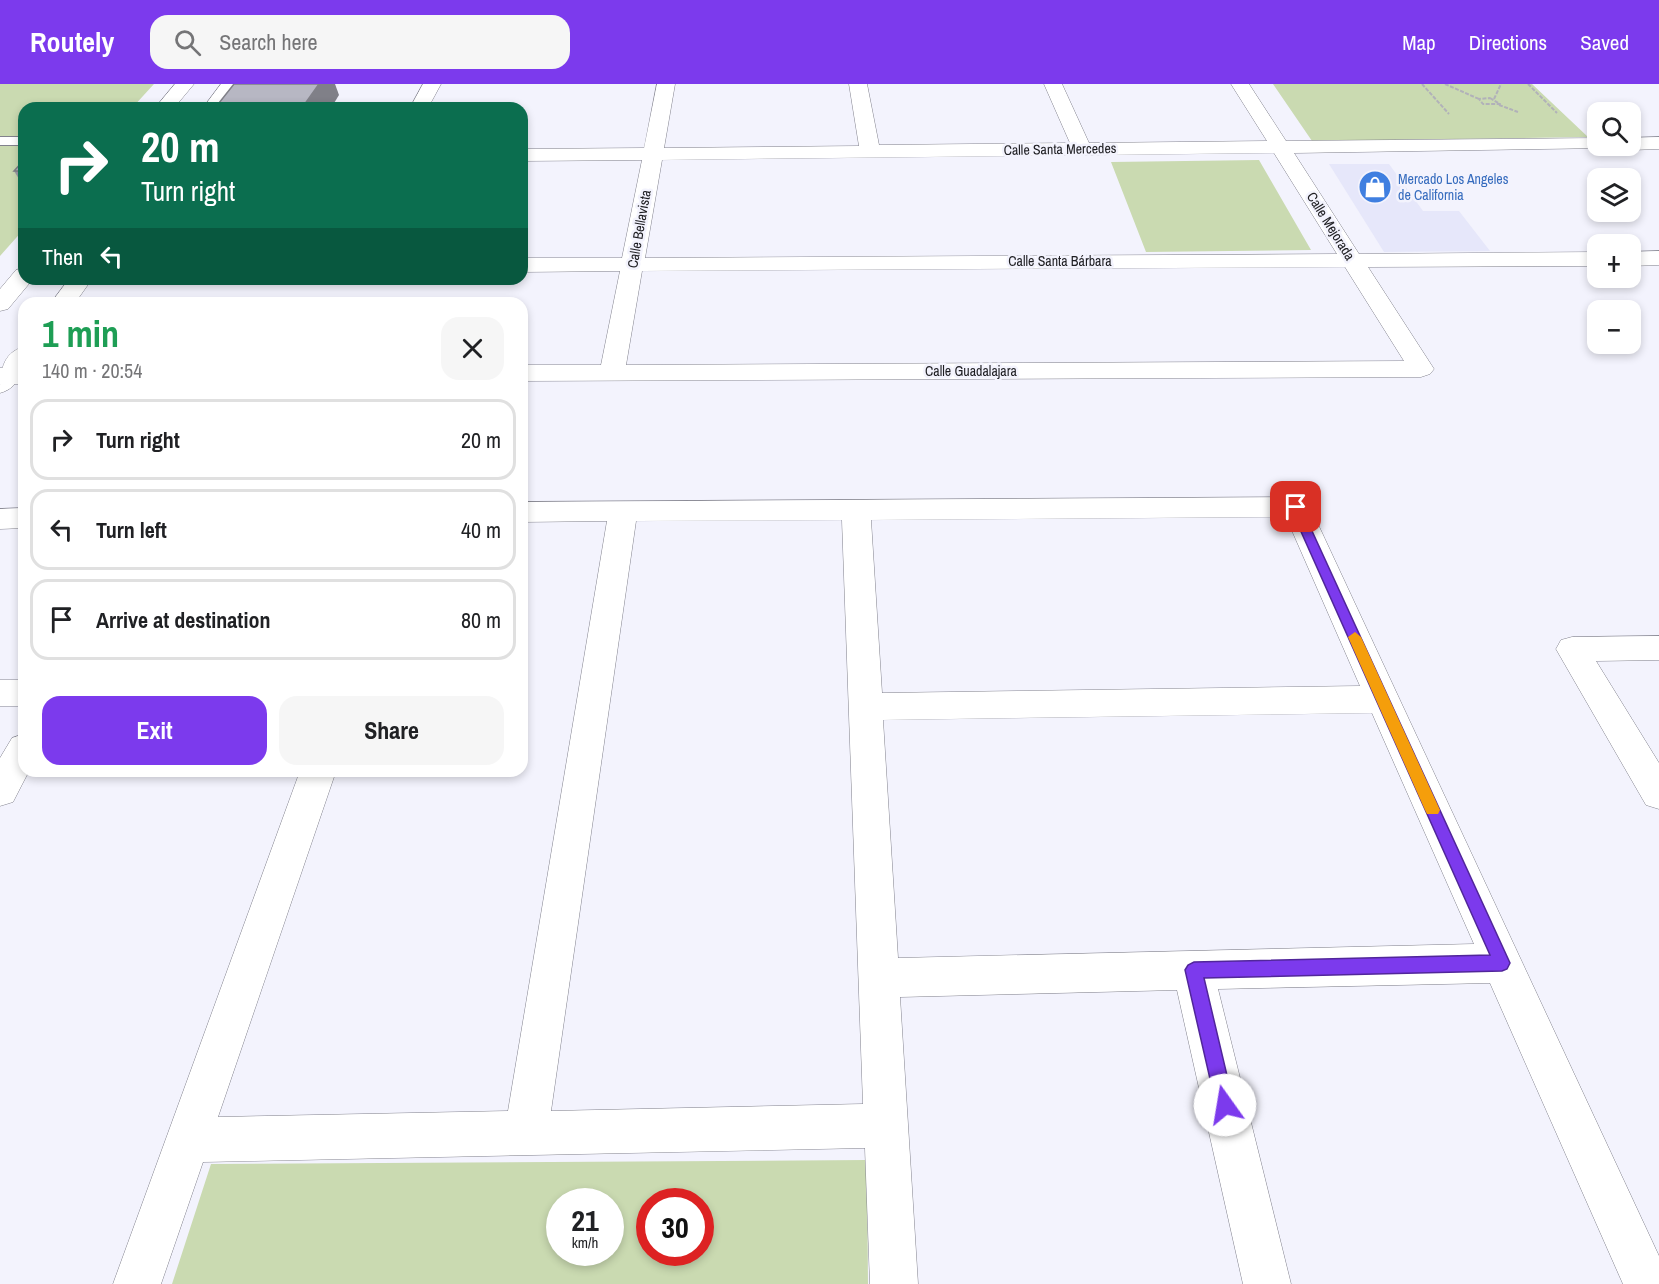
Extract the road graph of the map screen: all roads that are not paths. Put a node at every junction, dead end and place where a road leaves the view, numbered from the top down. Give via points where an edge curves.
1 (185, 84) edge
2 (230, 84) edge
3 (432, 84) edge
4 (666, 84) edge
5 (858, 84) edge
6 (1053, 84) edge
7 (1240, 84) edge
8 (169, 102) edge
9 (216, 102) edge
10 (422, 102) edge
11 (0, 141) edge
12 (18, 141) edge
13 (1659, 143) edge
14 (1587, 144) edge
15 (1641, 144) edge
16 (1280, 147) junction
17 (1082, 149) junction
18 (870, 151) junction
19 (653, 153) junction
20 (528, 155) edge
21 (1659, 258) edge
22 (1587, 259) edge
23 (1641, 259) edge
24 (1352, 260) junction
25 (633, 263) junction
26 (528, 265) edge
27 (18, 282) edge
28 (0, 304) edge
29 (18, 363) edge
30 (1421, 369) joint
31 (528, 373) edge
32 (612, 373) junction
33 (8, 378) edge
34 (856, 510) junction
35 (623, 511) junction
36 (528, 512) edge
37 (18, 518) edge
38 (0, 519) edge
39 (1659, 648) edge
40 (0, 693) edge
41 (18, 693) edge
42 (1382, 699) junction
43 (866, 707) junction
44 (18, 759) edge
45 (316, 777) edge
46 (0, 791) edge
47 (1659, 794) edge
48 (1502, 963) junction
49 (1194, 970) junction
50 (879, 978) junction
51 (886, 1126) junction
52 (526, 1133) junction
53 (188, 1140) junction
54 (137, 1284) edge
55 (894, 1284) edge
56 (1267, 1284) edge
57 (1647, 1284) edge

1 - 8 street
2 - 9 street
3 - 10 street
4 - 19 street, Calle Bellavista
5 - 18 street
6 - 17 street
7 - 16 street, Calle Mejorada
11 - 12 lane
13 - 15 street
14 - 16 street, Calle Santa Mercedes
16 - 17 street, Calle Santa Mercedes
16 - 24 street, Calle Mejorada
17 - 18 street, Calle Santa Mercedes
18 - 19 street, Calle Santa Mercedes
19 - 20 street, Calle Santa Mercedes
19 - 25 street, Calle Bellavista
21 - 23 street
22 - 24 street, Calle Santa Bárbara
24 - 25 street, Calle Santa Bárbara
24 - 30 street, Calle Mejorada
25 - 26 street, Calle Santa Bárbara
25 - 32 street, Calle Bellavista
27 - 28 street
29 - 33 street
30 - 32 street, Calle Guadalajara
31 - 32 street, Calle Guadalajara
34 - 35 street
34 - 42 street via 1296,507
34 - 43 street
35 - 36 street
35 - 52 street
37 - 38 street
39 - 47 street via 1572,649
40 - 41 street
42 - 43 street
42 - 48 street
43 - 50 street
44 - 46 street
45 - 53 street
48 - 49 street
48 - 57 street
49 - 50 street
49 - 56 street
50 - 51 street
51 - 52 street
51 - 55 street
52 - 53 street
53 - 54 street

